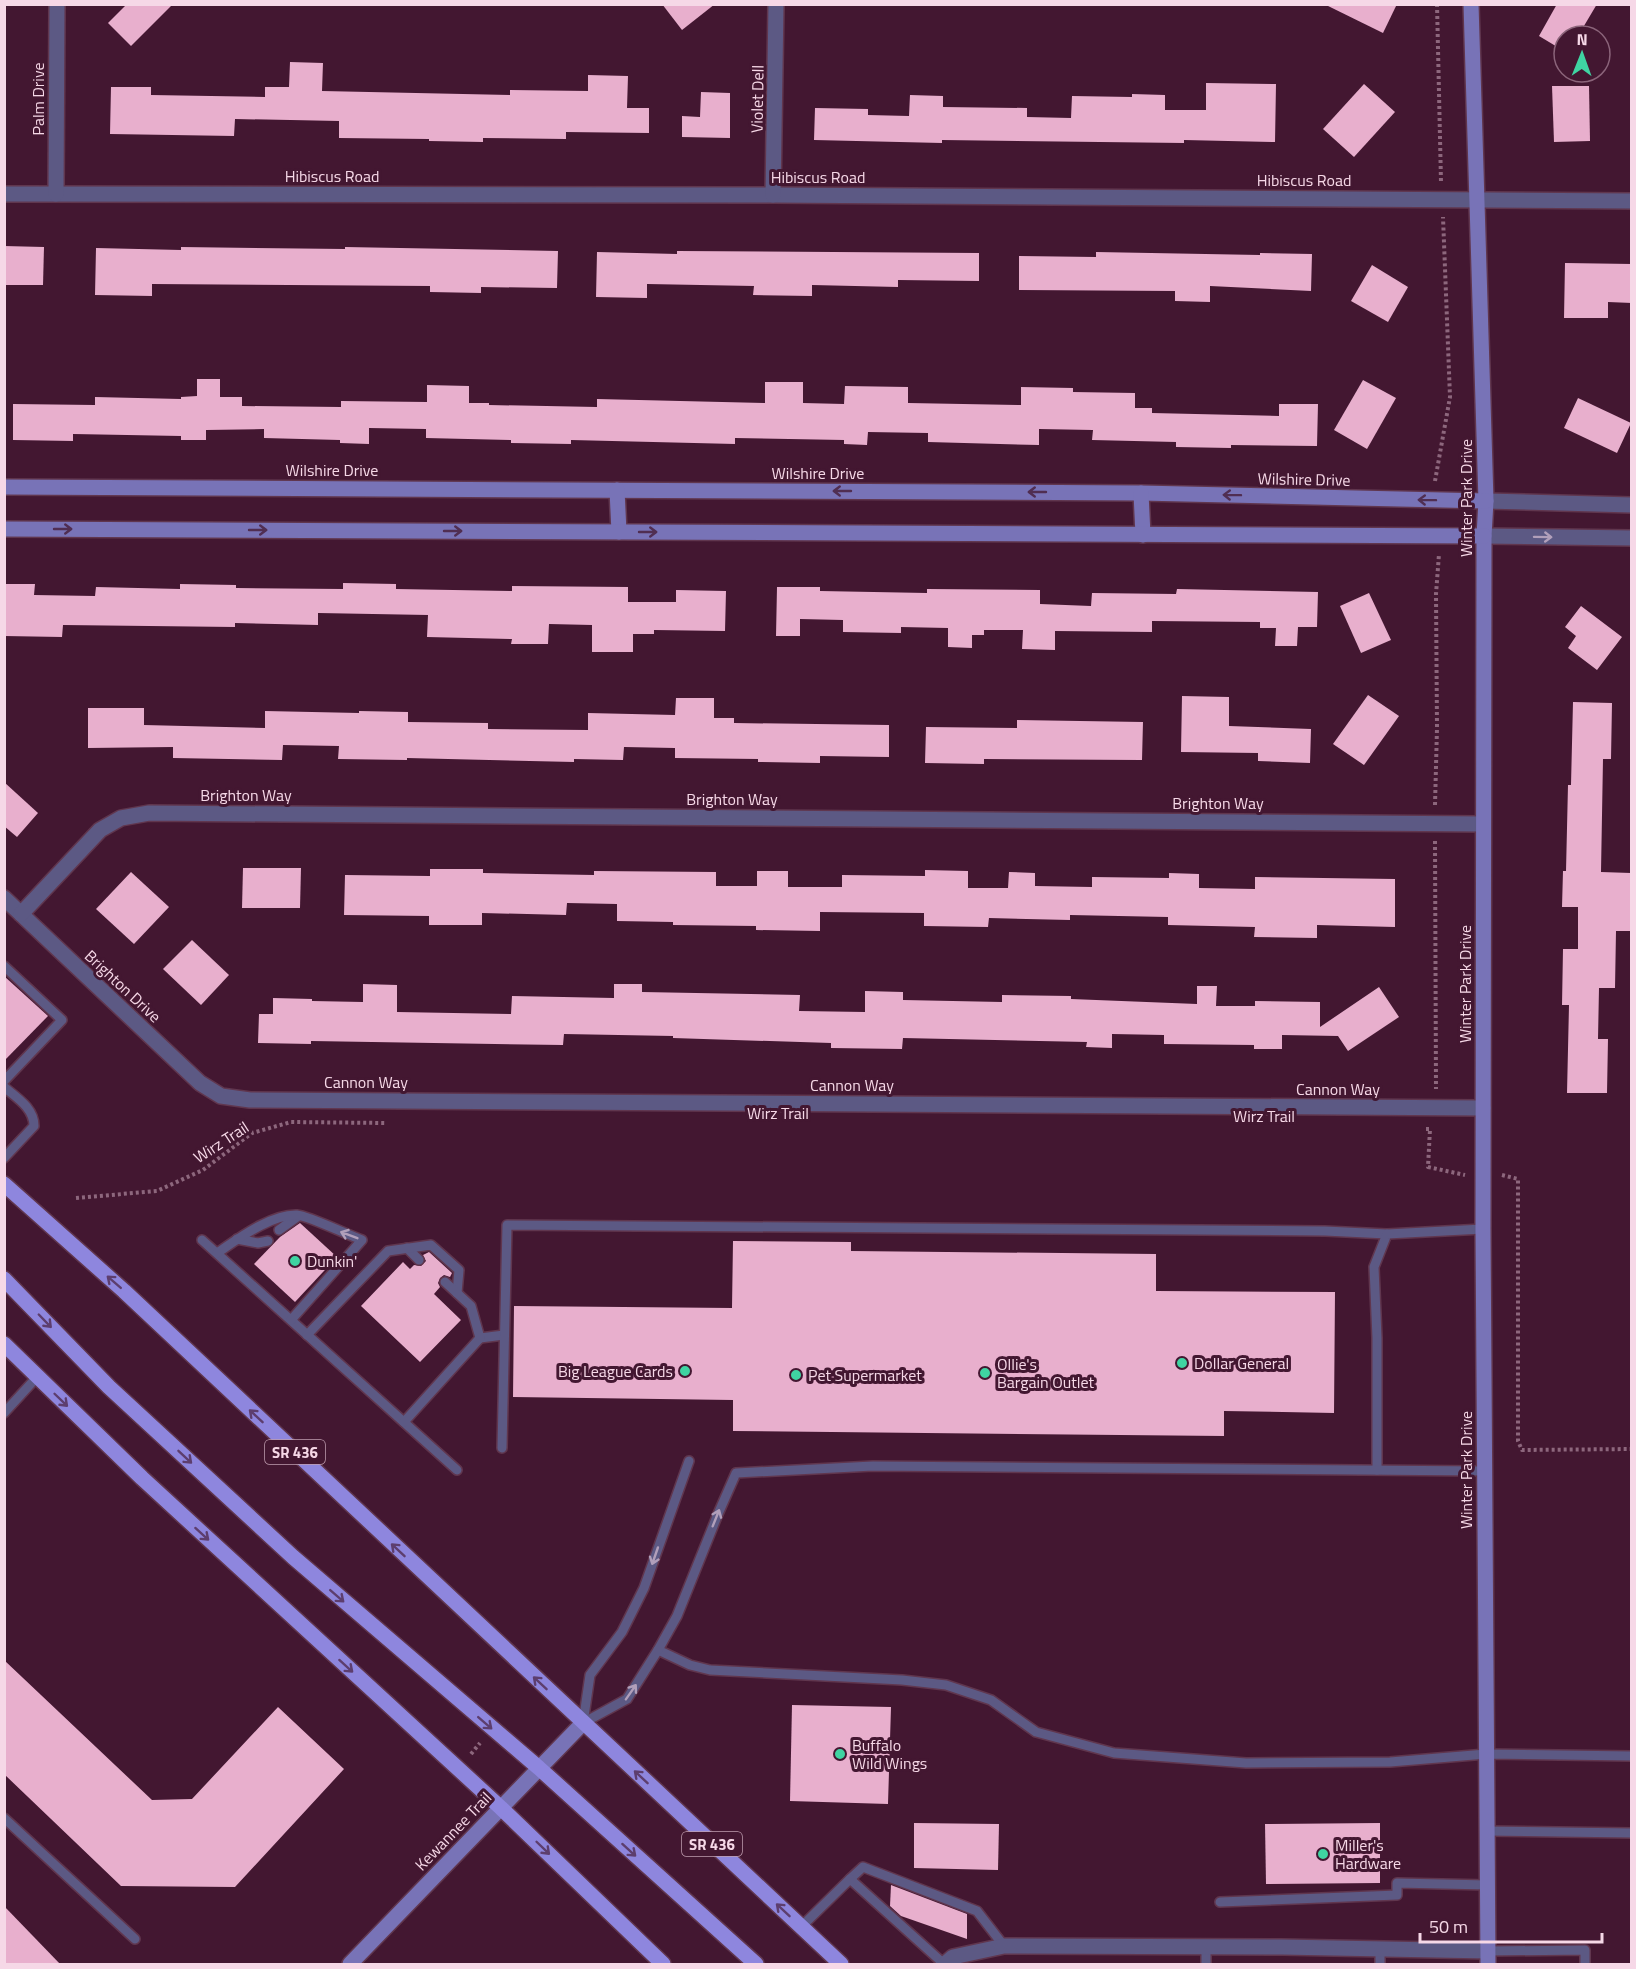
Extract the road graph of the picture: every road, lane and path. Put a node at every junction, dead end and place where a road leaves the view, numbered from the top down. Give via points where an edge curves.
1 (57, 4) edge
2 (776, 4) edge
3 (1437, 4) edge
4 (1471, 4) edge
5 (1441, 180) dead end
6 (4, 194) edge
7 (56, 194) junction
8 (773, 195) junction
9 (1476, 198) junction
10 (1632, 201) edge
11 (1443, 214) dead end
12 (4, 487) edge
13 (617, 490) junction
14 (1434, 490) dead end
15 (1141, 493) junction
16 (1486, 501) junction
17 (1632, 505) edge
18 (4, 529) edge
19 (619, 532) junction
20 (1143, 535) junction
21 (1484, 536) junction
22 (1632, 538) edge
23 (1439, 551) dead end
24 (1435, 806) dead end
25 (1483, 824) junction
26 (1435, 834) dead end
27 (4, 898) edge
28 (21, 914) junction
29 (4, 966) edge
30 (4, 1081) edge
31 (4, 1087) edge
32 (1437, 1090) dead end
33 (221, 1096) joint
34 (1483, 1108) junction
35 (387, 1123) dead end
36 (1418, 1129) dead end
37 (4, 1158) edge
38 (1458, 1175) dead end
39 (1503, 1175) dead end
40 (4, 1184) edge
41 (76, 1198) dead end
42 (299, 1215) junction
43 (1483, 1229) junction
44 (279, 1230) dead end
45 (1387, 1234) junction
46 (237, 1239) junction
47 (202, 1240) dead end
48 (268, 1241) dead end
49 (407, 1248) junction
50 (217, 1253) junction
51 (419, 1260) dead end
52 (4, 1280) edge
53 (445, 1282) dead end
54 (458, 1293) junction
55 (291, 1320) junction
56 (308, 1335) junction
57 (504, 1335) junction
58 (480, 1338) junction
59 (4, 1344) edge
60 (37, 1377) junction
61 (4, 1413) edge
62 (404, 1422) junction
63 (502, 1448) dead end
64 (1632, 1449) edge
65 (689, 1461) dead end
66 (456, 1470) dead end
67 (1377, 1470) junction
68 (1484, 1471) junction
69 (658, 1650) junction
70 (583, 1723) junction
71 (481, 1742) dead end
72 (471, 1754) dead end
73 (1486, 1754) junction
74 (1632, 1756) edge
75 (539, 1768) junction
76 (501, 1808) junction
77 (4, 1818) edge
78 (1487, 1831) junction
79 (1632, 1833) edge
80 (849, 1879) junction
81 (1488, 1884) junction
82 (1220, 1902) dead end
83 (801, 1927) junction
84 (135, 1940) dead end
85 (1004, 1946) junction
86 (1206, 1947) junction
87 (1380, 1948) junction
88 (1488, 1958) edge
89 (350, 1965) edge
90 (663, 1965) edge
91 (756, 1965) edge
92 (842, 1965) edge
93 (945, 1965) edge
94 (1206, 1965) edge
95 (1380, 1965) edge
96 (1585, 1965) edge

1 - 7 street, Palm Drive
2 - 8 street, Violet Dell
3 - 5 path
4 - 9 street, Winter Park Drive
6 - 7 street, Hibiscus Road
7 - 8 street, Hibiscus Road
8 - 9 street, Hibiscus Road
9 - 10 street, Hibiscus Road
9 - 16 street, Winter Park Drive
11 - 14 path via 1450,397
12 - 13 street, Wilshire Drive
15 -> 13 street, Wilshire Drive
13 - 19 street
16 -> 15 street, Wilshire Drive
15 - 20 street
16 - 17 street, Wilshire Drive
16 - 21 street, Winter Park Drive
18 -> 19 street
19 -> 20 street
20 - 21 street
21 -> 22 street
21 - 25 street, Winter Park Drive
23 - 24 path
25 - 28 street, Brighton Way via 149,813 121,818 100,830
25 - 34 street, Winter Park Drive
26 - 32 path
27 - 28 street, Brighton Drive
28 - 33 street, Brighton Drive via 200,1083
29 - 30 lane via 62,1020
31 - 37 lane via 31,1110 34,1126
33 - 34 street, Cannon Way via 262,1100
34 - 43 street, Winter Park Drive
35 - 41 path, Wirz Trail via 291,1122 252,1133 203,1170 157,1191
36 - 38 path via 1430,1129 1428,1167
39 - 64 path via 1518,1179 1518,1442 1522,1450
70 -> 40 main road, SR 436 via 124,1291
42 - 44 lane
42 - 46 lane via 283,1216
55 -> 42 lane via 362,1240
43 - 45 lane
43 - 68 street, Winter Park Drive
45 - 57 lane via 507,1225
45 - 67 lane via 1374,1267
46 - 48 lane
46 - 50 lane
47 - 50 lane
49 - 51 lane
49 - 54 lane via 431,1245 459,1270
49 - 56 lane via 388,1251
50 - 55 lane
52 -> 75 main road via 109,1387 293,1557
53 - 54 lane
54 - 58 lane via 471,1306
55 - 56 lane
56 - 62 lane
57 - 58 lane
57 - 63 lane
58 - 62 lane
59 - 60 main road
60 - 61 lane
60 -> 76 main road via 141,1478
62 - 66 lane
65 -> 70 lane via 644,1588 622,1632 590,1675
67 - 68 lane
69 -> 67 lane via 677,1616 736,1473 873,1466
68 - 73 street, Winter Park Drive
70 -> 69 lane via 627,1699
69 - 73 lane via 710,1670 946,1685 991,1700 1036,1732 1114,1753 1246,1763 1390,1762
70 - 75 street, Kewannee Trail
83 -> 70 main road, SR 436
71 - 72 path
73 - 74 lane
73 - 78 street, Winter Park Drive
75 - 76 street, Kewannee Trail
75 -> 91 main road
76 - 89 street, Kewannee Trail
76 -> 90 main road
77 - 84 lane
78 - 79 lane
78 - 81 street, Winter Park Drive
80 - 83 lane
80 - 85 lane via 862,1867 977,1911
80 - 93 lane
81 - 82 lane via 1397,1882 1397,1895
81 - 88 street, Winter Park Drive
83 - 92 main road, SR 436
85 - 86 street
85 - 93 street via 953,1957
86 - 87 street
86 - 94 lane
87 - 88 street
87 - 95 lane
88 - 96 lane via 1585,1950

